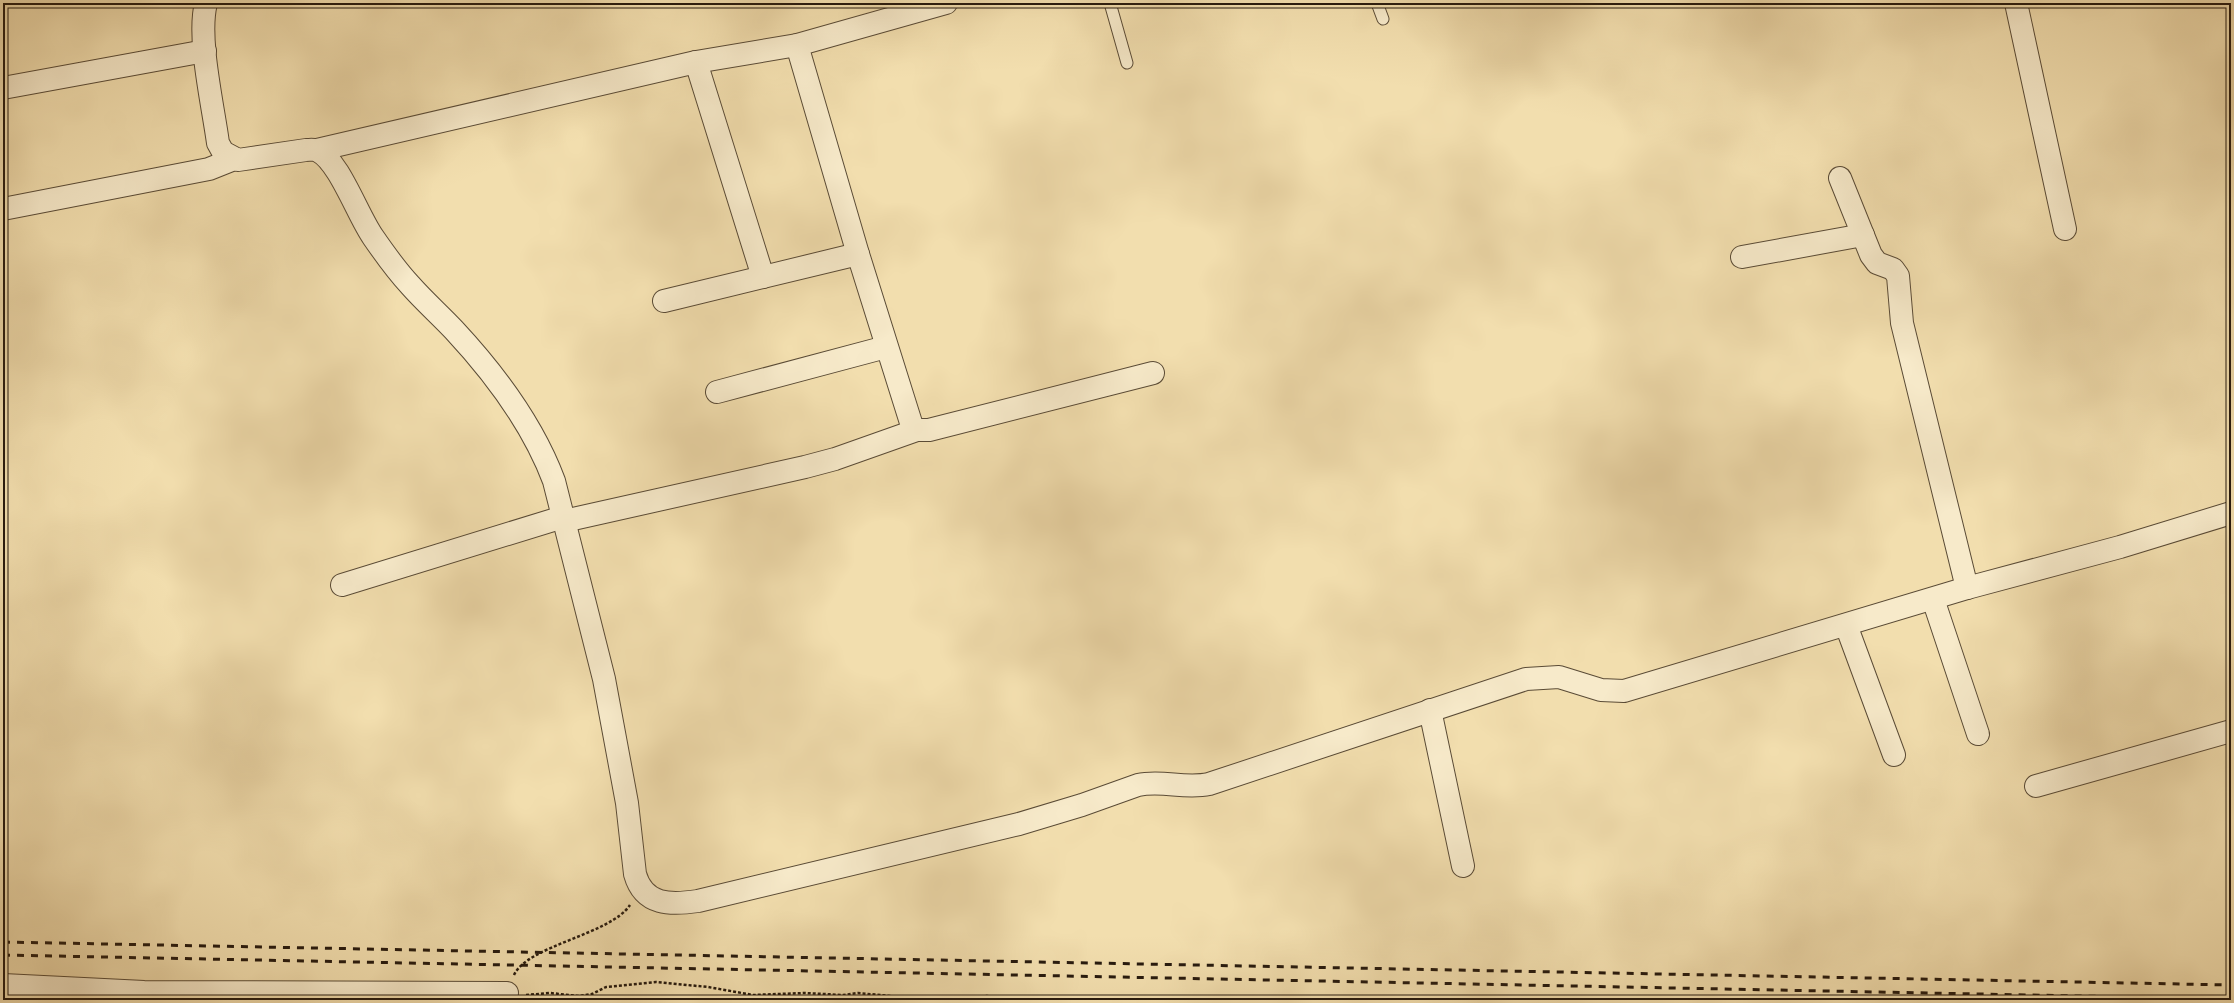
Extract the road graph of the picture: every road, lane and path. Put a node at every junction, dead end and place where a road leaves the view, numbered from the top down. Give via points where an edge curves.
1 (206, 3) edge
2 (946, 3) edge
3 (1110, 3) edge
4 (1377, 3) edge
5 (2016, 3) edge
6 (1383, 19) dead end
7 (797, 45) junction
8 (205, 51) junction
9 (696, 62) junction
10 (1126, 63) dead end
11 (3, 88) edge
12 (317, 150) junction
13 (234, 159) junction
14 (1840, 178) dead end
15 (3, 209) edge
16 (2065, 229) dead end
17 (1863, 234) junction
18 (858, 254) junction
19 (1742, 257) dead end
20 (763, 277) junction
21 (664, 301) dead end
22 (886, 347) junction
23 (1152, 373) dead end
24 (717, 392) dead end
25 (917, 430) junction
26 (2231, 514) edge
27 (563, 519) junction
28 (342, 585) dead end
29 (1967, 588) junction
30 (1933, 599) junction
31 (1846, 625) junction
32 (1430, 710) junction
33 (2231, 732) edge
34 (1978, 734) dead end
35 (1894, 755) dead end
36 (2036, 786) dead end
37 (1463, 866) dead end
38 (638, 885) junction
39 (3, 985) edge
40 (507, 993) junction
41 (935, 1000) edge
42 (1046, 1000) edge
43 (1083, 1000) edge
44 (1118, 1000) edge
45 (1122, 1000) edge
46 (1148, 1000) edge

1 - 8 street
2 - 7 street
3 - 10 lane
4 - 6 lane
5 - 16 street
7 - 9 street
7 - 18 street
8 - 11 street
8 - 13 street via 218,143 223,152
9 - 12 street
9 - 20 street
12 - 13 street
12 - 27 street via 326,156 337,171 372,235 391,261 495,379 531,430 547,462
13 - 15 street via 209,169
14 - 17 street
17 - 19 street
17 - 29 street via 1874,260 1893,269 1898,276 1902,323
18 - 20 street
18 - 22 street
20 - 21 street
22 - 24 street
22 - 25 street via 907,414 912,426
23 - 25 street via 929,430
25 - 27 street via 805,467
26 - 29 street
27 - 28 street
27 - 38 street via 604,678 627,804 632,860
29 - 30 street
30 - 31 street
30 - 34 street
31 - 32 street via 1624,691 1601,690 1559,677 1544,677 1503,685
31 - 35 street
32 - 37 street
32 - 38 street via 1209,784 1197,787 1150,783 1138,785 1082,806 1019,824 698,901 658,901 647,895
33 - 36 street
38 - 40 path via 635,898 627,910 614,919 521,965 515,972
39 - 40 street via 144,992
40 - 41 path via 579,996 592,994 606,987 656,982 753,995 804,993 843,996 858,993
41 - 42 path via 987,996
43 - 44 path
45 - 46 path

